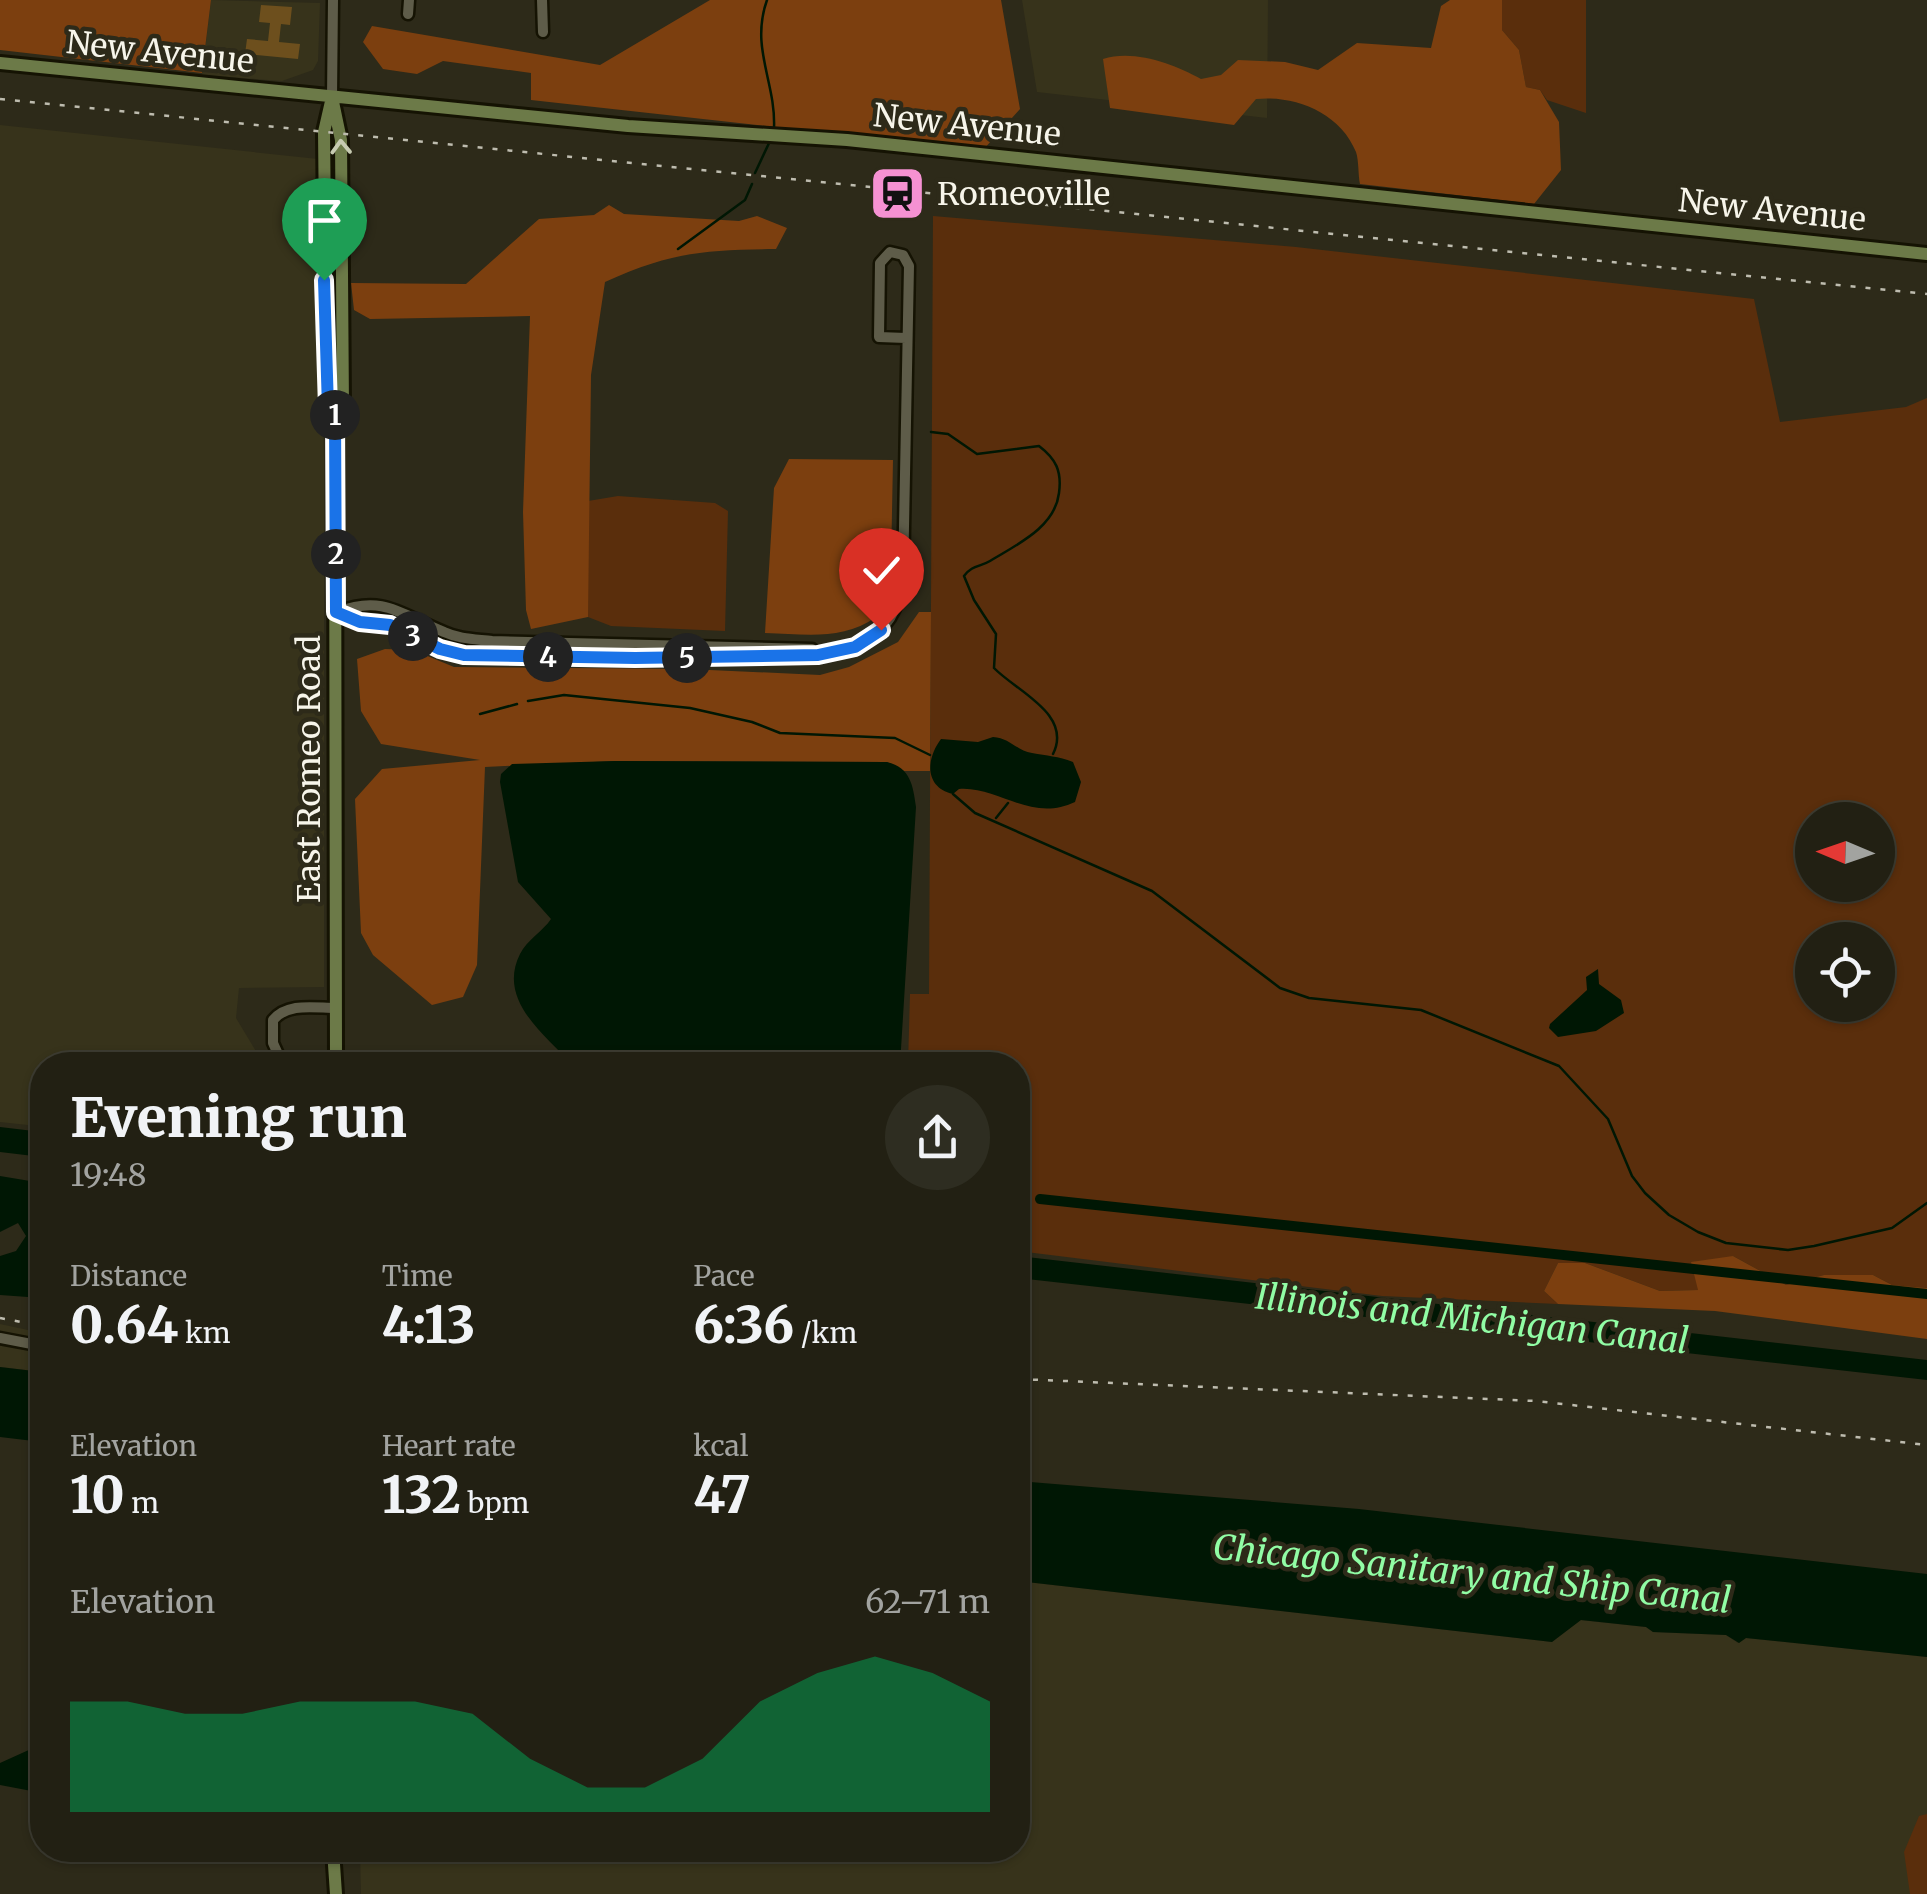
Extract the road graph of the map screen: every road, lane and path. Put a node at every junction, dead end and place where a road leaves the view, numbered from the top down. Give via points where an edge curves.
1 (332, 0) edge
2 (408, 0) edge
3 (542, 0) edge
4 (408, 14) dead end
5 (542, 32) dead end
6 (0, 63) edge
7 (332, 97) junction
8 (1927, 254) edge
9 (906, 338) junction
10 (336, 612) junction
11 (832, 652) junction
12 (336, 1008) junction
13 (277, 1052) edge
14 (336, 1052) edge
15 (0, 1338) edge
16 (30, 1344) edge
17 (335, 1862) edge
18 (336, 1894) edge

1 - 7 street
2 - 4 street
3 - 5 street
6 - 7 main road, New Avenue
7 - 8 main road, New Avenue via 847,140
7 - 10 main road, East Romeo Road via 341,133
9 - 9 street via 909,266 904,255 890,252 880,262 879,337
9 - 11 street via 902,591 881,630
10 - 11 street via 464,655
10 - 11 street via 360,603 384,606 454,636 492,641
10 - 12 main road, East Romeo Road
12 - 13 street via 279,1013 273,1020
12 - 14 main road, East Romeo Road
15 - 16 street
17 - 18 main road

